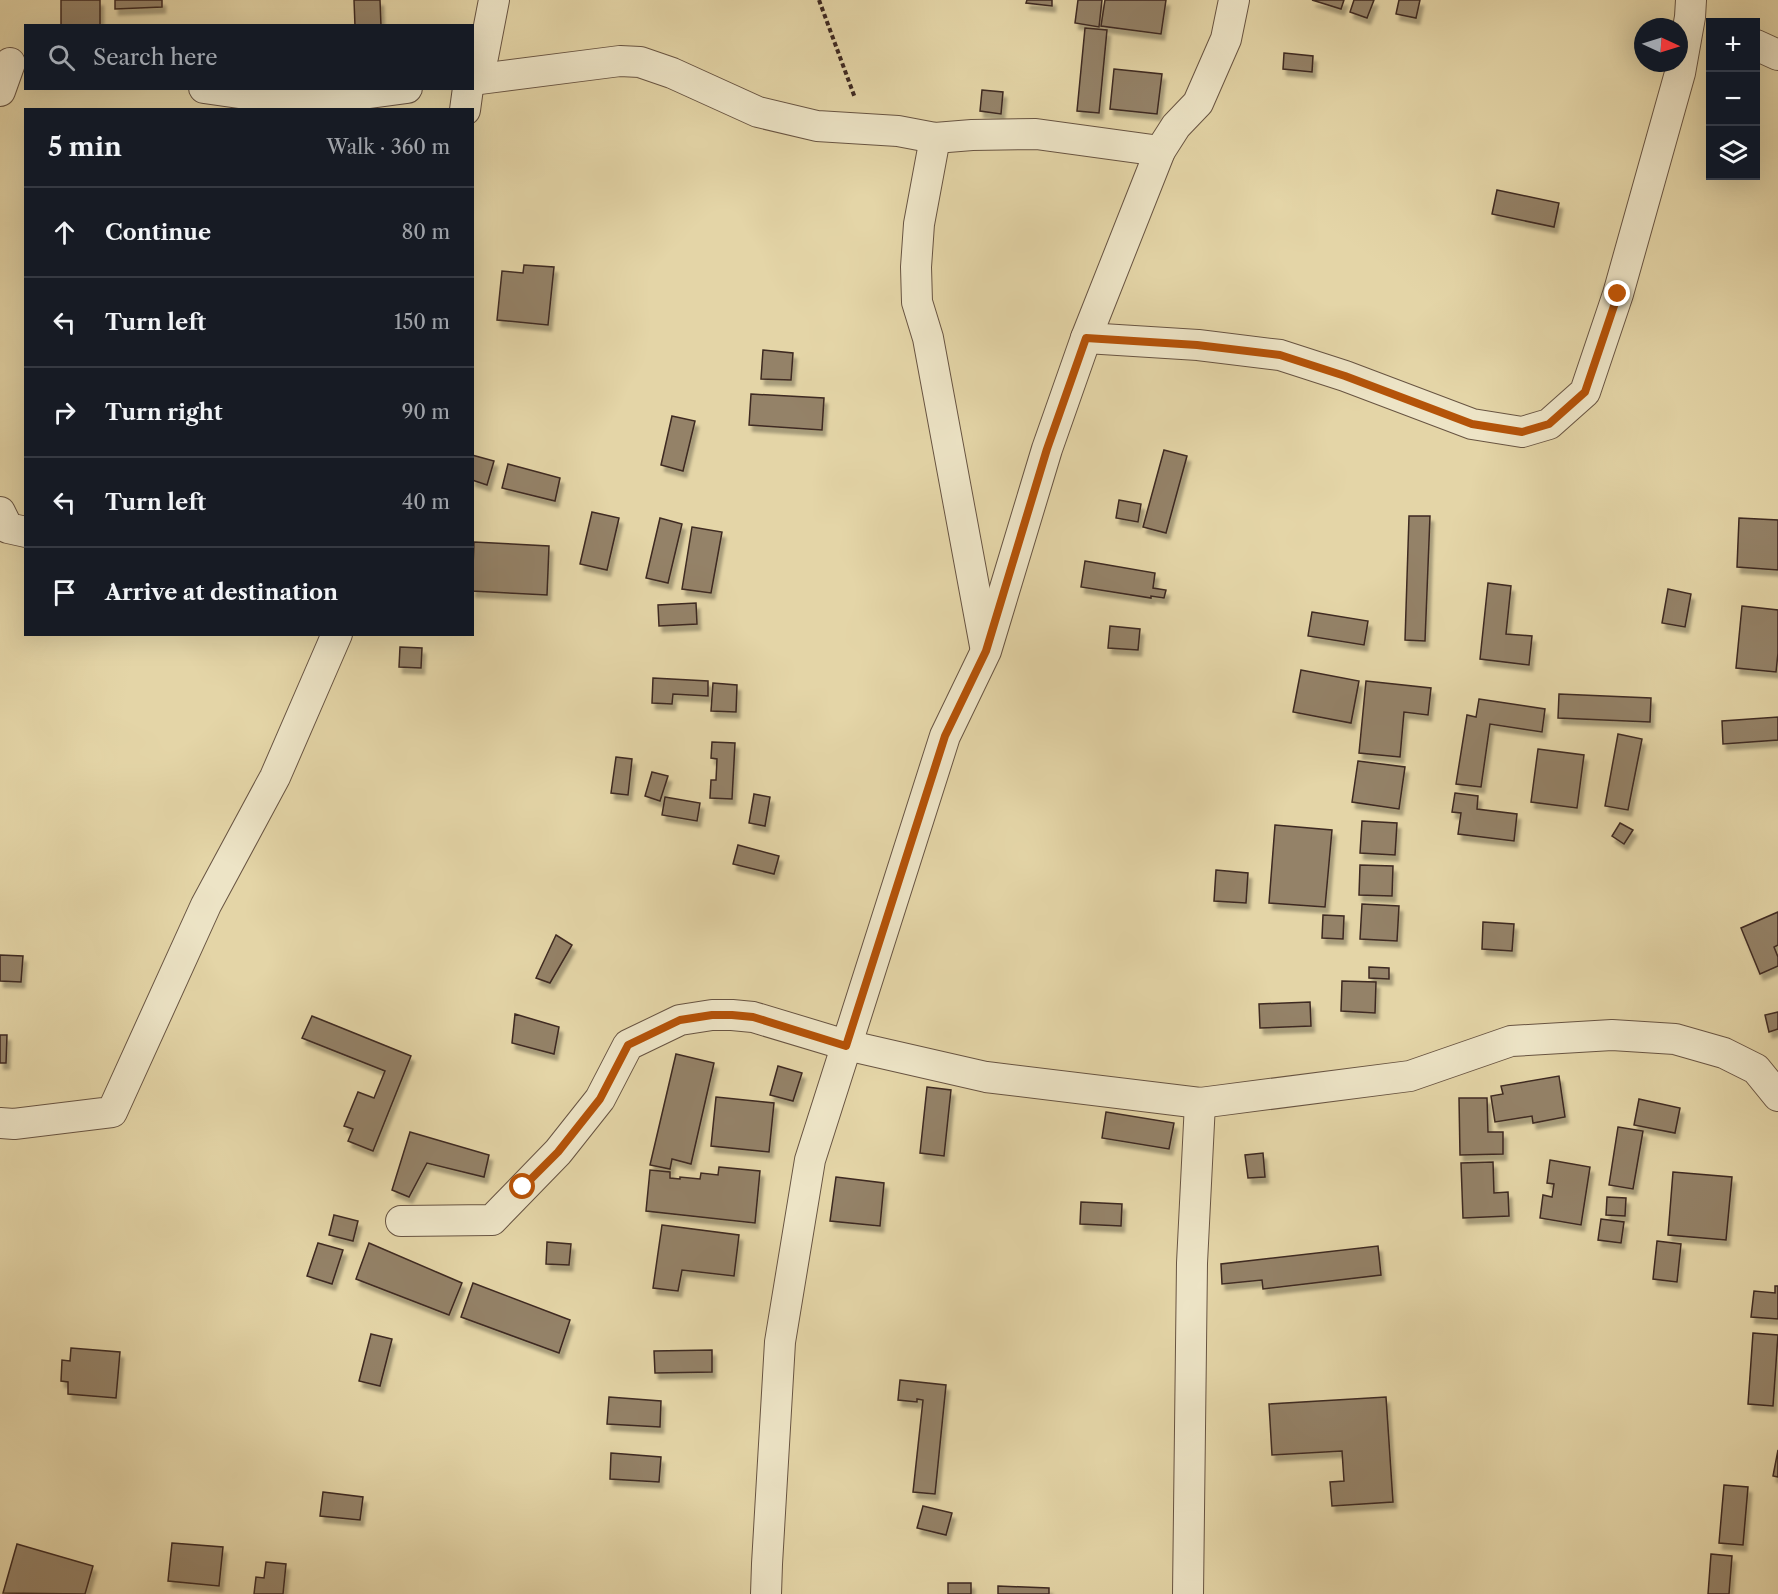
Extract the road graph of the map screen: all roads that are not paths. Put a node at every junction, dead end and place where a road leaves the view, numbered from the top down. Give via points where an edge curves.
1 (494, 0) edge
2 (1234, 0) edge
3 (1697, 14) edge
4 (1760, 47) edge
5 (1778, 55) edge
6 (12, 63) edge
7 (474, 72) edge
8 (474, 80) edge
9 (218, 90) edge
10 (392, 90) edge
11 (468, 90) edge
12 (0, 91) edge
13 (465, 108) edge
14 (935, 138) junction
15 (1160, 152) junction
16 (1086, 338) junction
17 (0, 512) edge
18 (24, 532) edge
19 (336, 636) edge
20 (986, 651) junction
21 (846, 1046) junction
22 (1778, 1096) edge
23 (1200, 1103) junction
24 (0, 1123) edge
25 (401, 1221) dead end
26 (766, 1594) edge
27 (1188, 1594) edge

1 - 7 street via 483,57
2 - 15 street via 1226,39 1198,103 1176,126
3 - 16 street via 1618,294 1585,392 1549,424 1522,432 1472,424 1280,355
4 - 5 street
6 - 12 street
8 - 14 street via 620,61 640,62 758,112 817,126 898,131
9 - 10 street via 303,102
11 - 13 street
14 - 15 street via 1036,134
14 - 20 street via 919,224 917,302 928,338
15 - 16 street
16 - 20 street via 1047,449
17 - 18 street via 8,528
19 - 24 street via 275,777 206,905 112,1112
20 - 21 street via 945,736
21 - 23 street via 986,1077
21 - 25 street via 753,1017 712,1015 680,1020 628,1045 600,1099 558,1152 492,1220
21 - 26 street via 810,1160 780,1342
22 - 23 street via 1756,1069 1724,1053 1675,1039 1612,1035 1511,1041 1410,1076
23 - 27 street via 1192,1263

